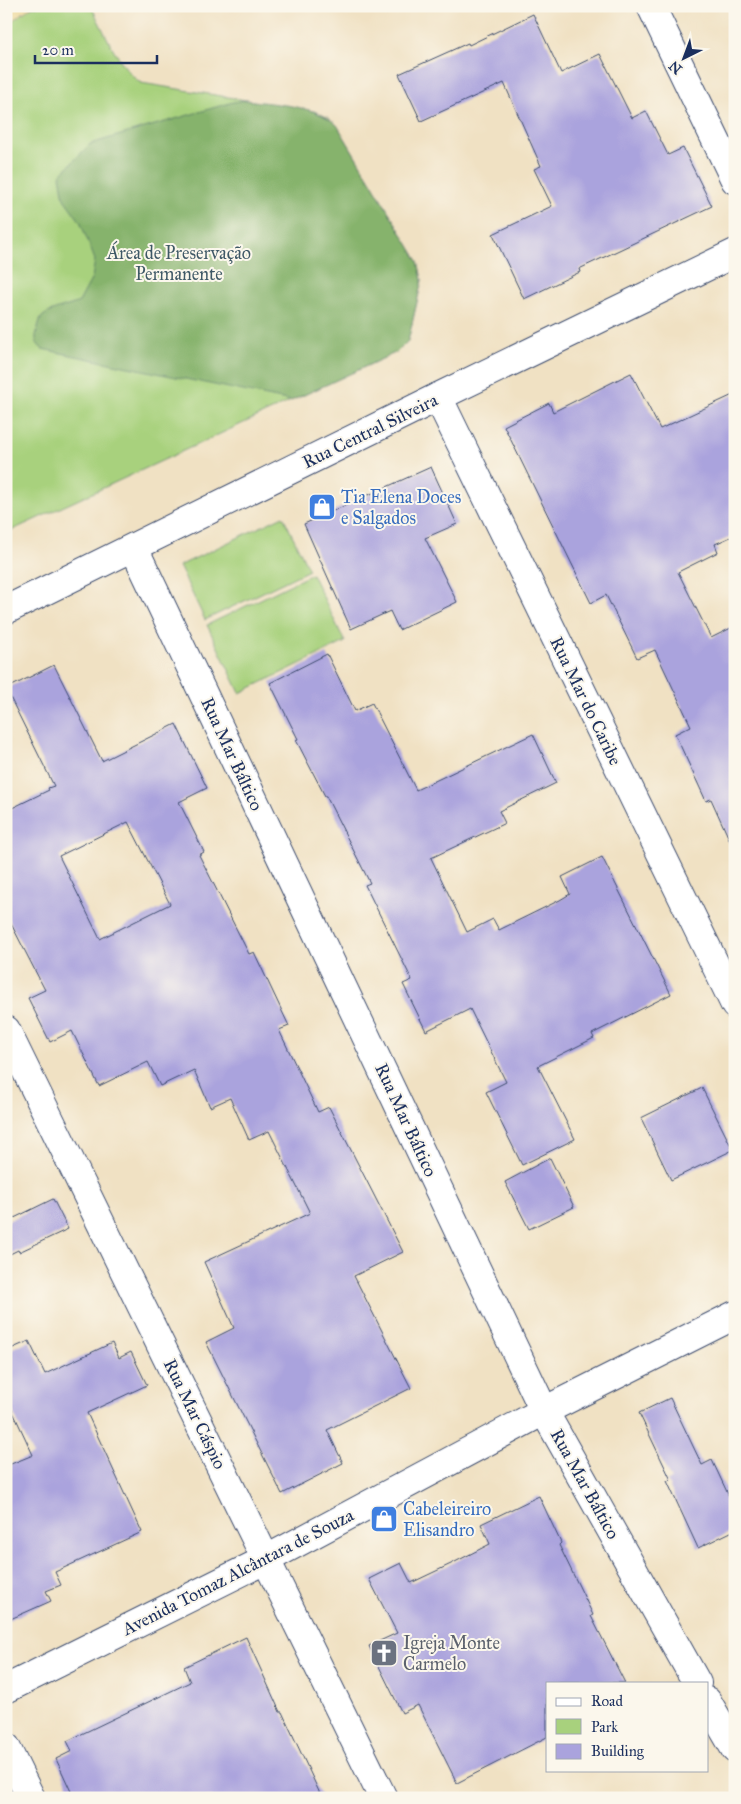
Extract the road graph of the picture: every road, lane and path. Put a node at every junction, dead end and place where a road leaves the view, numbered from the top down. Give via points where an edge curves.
1 (651, 6) edge
2 (735, 180) edge
3 (735, 253) edge
4 (438, 397) junction
5 (134, 548) junction
6 (6, 610) edge
7 (735, 1005) edge
8 (6, 1030) edge
9 (735, 1315) edge
10 (544, 1411) junction
11 (265, 1560) junction
12 (696, 1682) edge
13 (6, 1689) edge
14 (708, 1703) edge
15 (6, 1747) edge
16 (735, 1750) edge
17 (31, 1798) edge
18 (383, 1798) edge

1 - 2 street
3 - 4 street, Rua Central Silveira
4 - 5 street, Rua Central Silveira
4 - 7 street, Rua Mar do Caribe
5 - 6 street, Rua Central Silveira
5 - 10 street, Rua Mar Báltico
8 - 11 street, Rua Mar Cáspio
9 - 10 street, Avenida Tomaz Alcântara de Souza
10 - 11 street, Avenida Tomaz Alcântara de Souza
10 - 12 street, Rua Mar Báltico
11 - 13 street, Avenida Tomaz Alcântara de Souza
11 - 18 street, Rua Mar Cáspio
14 - 16 street
15 - 17 street

